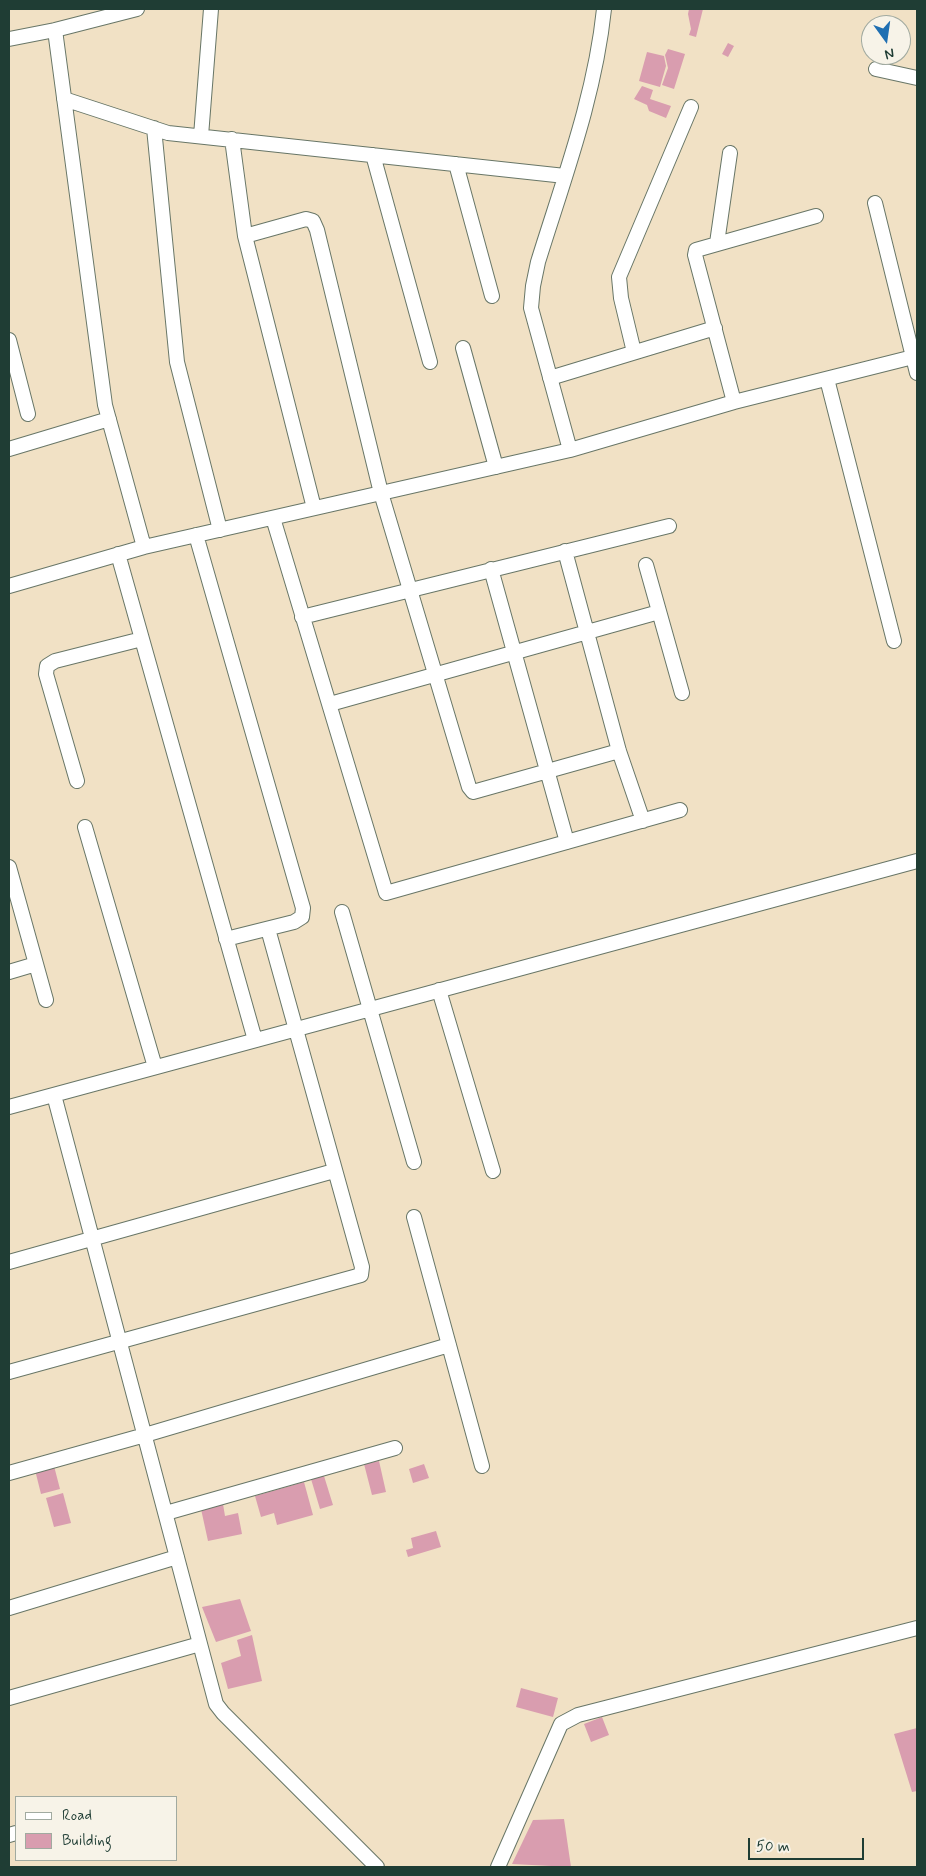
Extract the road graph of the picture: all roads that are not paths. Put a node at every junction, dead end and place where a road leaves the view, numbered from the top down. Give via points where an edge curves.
1 (137, 9) edge
2 (211, 9) edge
3 (604, 9) edge
4 (55, 30) junction
5 (9, 39) edge
6 (876, 69) dead end
7 (917, 78) edge
8 (64, 99) junction
9 (691, 107) dead end
10 (154, 128) junction
11 (201, 136) junction
12 (232, 139) junction
13 (730, 153) dead end
14 (374, 155) junction
15 (456, 164) junction
16 (565, 176) junction
17 (874, 203) dead end
18 (816, 216) dead end
19 (245, 236) junction
20 (717, 243) junction
21 (492, 296) dead end
22 (715, 328) junction
23 (9, 340) edge
24 (463, 348) dead end
25 (634, 352) junction
26 (915, 356) edge
27 (430, 362) dead end
28 (917, 373) edge
29 (550, 378) junction
30 (828, 379) junction
31 (734, 402) junction
32 (28, 414) dead end
33 (109, 419) junction
34 (9, 449) edge
35 (570, 450) junction
36 (496, 467) junction
37 (381, 493) junction
38 (314, 508) junction
39 (273, 518) junction
40 (668, 526) dead end
41 (220, 530) junction
42 (196, 535) junction
43 (144, 547) junction
44 (565, 551) junction
45 (118, 554) junction
46 (646, 566) dead end
47 (491, 570) junction
48 (9, 586) edge
49 (411, 590) junction
50 (659, 612) junction
51 (302, 616) junction
52 (587, 632) junction
53 (142, 639) junction
54 (894, 641) dead end
55 (514, 652) junction
56 (436, 674) junction
57 (682, 693) dead end
58 (330, 704) junction
59 (619, 751) junction
60 (548, 771) junction
61 (77, 780) dead end
62 (680, 810) dead end
63 (643, 821) junction
64 (85, 827) dead end
65 (568, 842) junction
66 (917, 861) edge
67 (9, 867) edge
68 (12, 892) edge
69 (342, 912) dead end
70 (268, 929) junction
71 (226, 939) junction
72 (36, 964) junction
73 (9, 972) edge
74 (439, 990) junction
75 (46, 1000) dead end
76 (370, 1009) junction
77 (296, 1029) junction
78 (255, 1040) junction
79 (154, 1067) junction
80 (54, 1095) junction
81 (9, 1107) edge
82 (414, 1162) dead end
83 (334, 1171) junction
84 (493, 1171) dead end
85 (414, 1217) dead end
86 (93, 1238) junction
87 (9, 1262) edge
88 (120, 1341) junction
89 (449, 1345) junction
90 (9, 1372) edge
91 (145, 1435) junction
92 (395, 1448) dead end
93 (482, 1466) dead end
94 (9, 1473) edge
95 (166, 1513) junction
96 (177, 1557) junction
97 (9, 1608) edge
98 (917, 1628) edge
99 (200, 1644) junction
100 (9, 1698) edge
101 (377, 1867) edge
102 (498, 1867) edge

1 - 4 street
2 - 11 street
3 - 16 street via 590,95
4 - 5 street
4 - 8 street
6 - 7 street
8 - 10 street
8 - 33 street
9 - 25 street via 619,277
10 - 11 street via 168,133
10 - 41 street via 177,362
11 - 12 street
12 - 14 street
12 - 19 street
13 - 20 street
14 - 15 street
14 - 27 street
15 - 16 street
15 - 21 street
16 - 29 street via 538,262 531,308
17 - 26 street
18 - 20 street
19 - 37 street via 306,219 313,221
19 - 38 street
20 - 22 street via 696,250 695,255
22 - 25 street
22 - 31 street
23 - 32 street
24 - 36 street
25 - 29 street
26 - 28 street
26 - 30 street
29 - 35 street
30 - 31 street
30 - 54 street
31 - 35 street
33 - 34 street
33 - 43 street
35 - 36 street
36 - 37 street
37 - 38 street
37 - 49 street
38 - 39 street
39 - 41 street
39 - 51 street
40 - 44 street
41 - 42 street
42 - 43 street
42 - 70 street via 303,908 302,917 294,922
43 - 45 street
44 - 47 street
44 - 52 street
45 - 48 street
45 - 53 street
46 - 50 street
47 - 49 street
47 - 55 street
49 - 51 street
49 - 56 street
50 - 52 street
50 - 57 street
51 - 58 street
52 - 55 street
52 - 59 street
53 - 61 street via 55,661 47,666 46,674
53 - 71 street
55 - 56 street
55 - 60 street
56 - 58 street
56 - 60 street via 473,792
58 - 65 street via 386,893
59 - 60 street
59 - 63 street
60 - 65 street
62 - 63 street
63 - 65 street
64 - 79 street
66 - 74 street
67 - 68 street
68 - 72 street
69 - 76 street
70 - 71 street
70 - 77 street
71 - 78 street
72 - 73 street
72 - 75 street
74 - 76 street
74 - 84 street
76 - 77 street
76 - 82 street
77 - 78 street
77 - 83 street
78 - 79 street
79 - 80 street
80 - 81 street
80 - 86 street
83 - 86 street
83 - 88 street via 362,1267 360,1275
85 - 89 street
86 - 87 street
86 - 88 street
88 - 90 street
88 - 91 street
89 - 91 street
89 - 93 street
91 - 94 street
91 - 95 street
92 - 95 street
95 - 96 street
96 - 97 street
96 - 99 street
98 - 102 street via 578,1715 560,1724
99 - 100 street
99 - 101 street via 216,1704 223,1714

